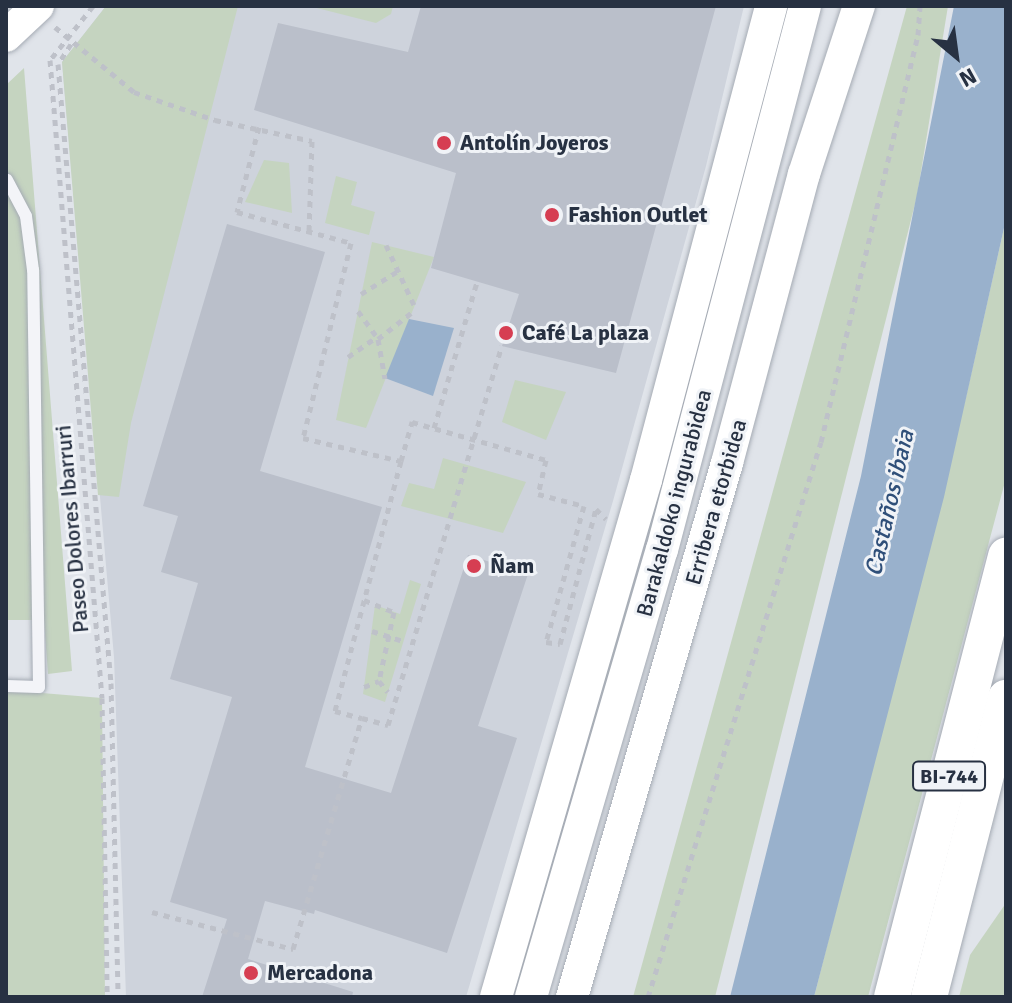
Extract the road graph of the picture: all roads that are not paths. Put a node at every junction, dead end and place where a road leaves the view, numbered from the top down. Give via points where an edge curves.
1 (771, 6) edge
2 (805, 6) edge
3 (839, 6) edge
4 (859, 6) edge
5 (38, 7) edge
6 (6, 36) edge
7 (804, 174) junction
8 (7, 180) edge
9 (1006, 555) edge
10 (6, 686) edge
11 (1006, 698) edge
12 (496, 997) edge
13 (531, 997) edge
14 (572, 997) edge
15 (892, 997) edge
16 (929, 997) edge

1 - 12 street via 629,543
2 - 13 street, Barakaldoko ingurabidea via 662,550
3 - 7 street
4 - 7 street, Erribera etorbidea
5 - 6 street
7 - 14 street, Erribera etorbidea via 727,463
8 - 10 lane via 26,216 34,292 39,687
9 - 15 main road, BI-744
11 - 16 main road, BI-744

